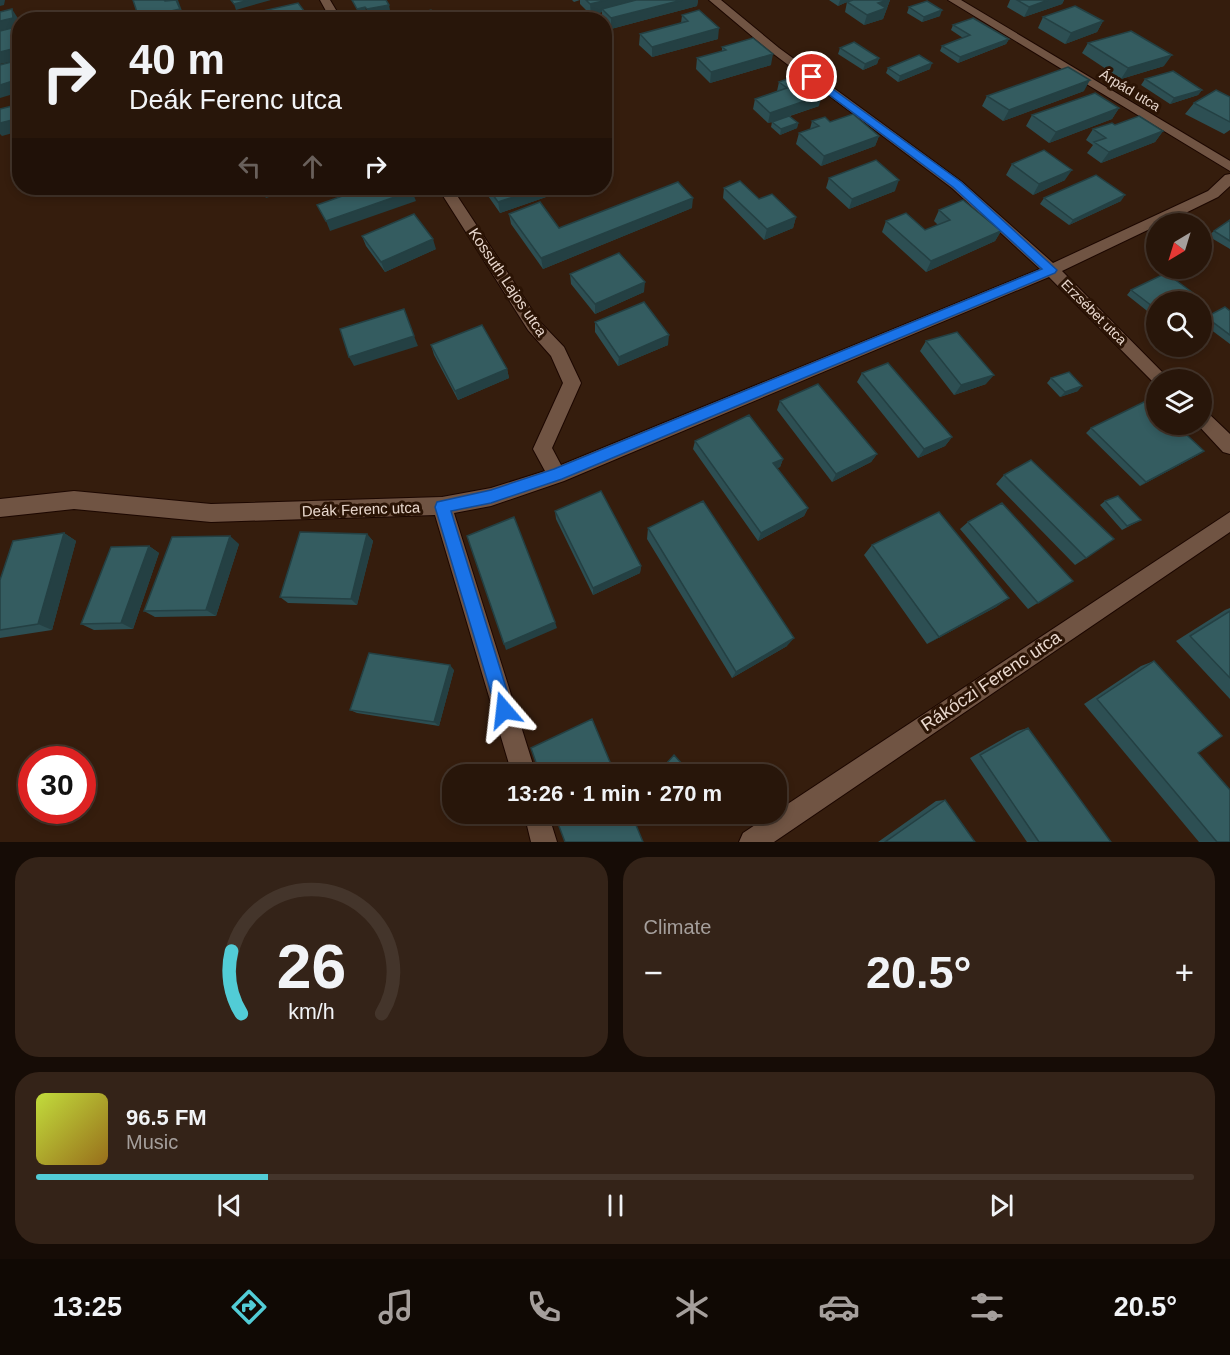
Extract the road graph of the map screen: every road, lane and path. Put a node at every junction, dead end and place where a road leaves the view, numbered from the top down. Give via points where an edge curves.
1 (714, 0) edge
2 (952, 0) edge
3 (1230, 167) edge
4 (1230, 178) edge
5 (450, 195) edge
6 (1051, 270) junction
7 (1151, 369) edge
8 (1212, 428) edge
9 (1230, 446) edge
10 (557, 475) junction
11 (0, 507) edge
12 (442, 507) junction
13 (1230, 521) edge
14 (521, 764) edge
15 (539, 824) edge
16 (544, 842) edge
17 (752, 842) edge

1 - 6 street, Erzsébet utca via 957,185
2 - 3 street, Árpád utca
4 - 6 street, Deák Ferenc utca via 1213,194
5 - 10 street, Kossuth Lajos utca via 534,326 558,352 572,383 542,449
6 - 7 street, Erzsébet utca
6 - 10 street, Deák Ferenc utca
8 - 9 street
10 - 12 street, Deák Ferenc utca via 491,497
11 - 12 street, Deák Ferenc utca via 74,500 211,513
12 - 14 street
13 - 17 street, Rákóczi Ferenc utca
15 - 16 street

